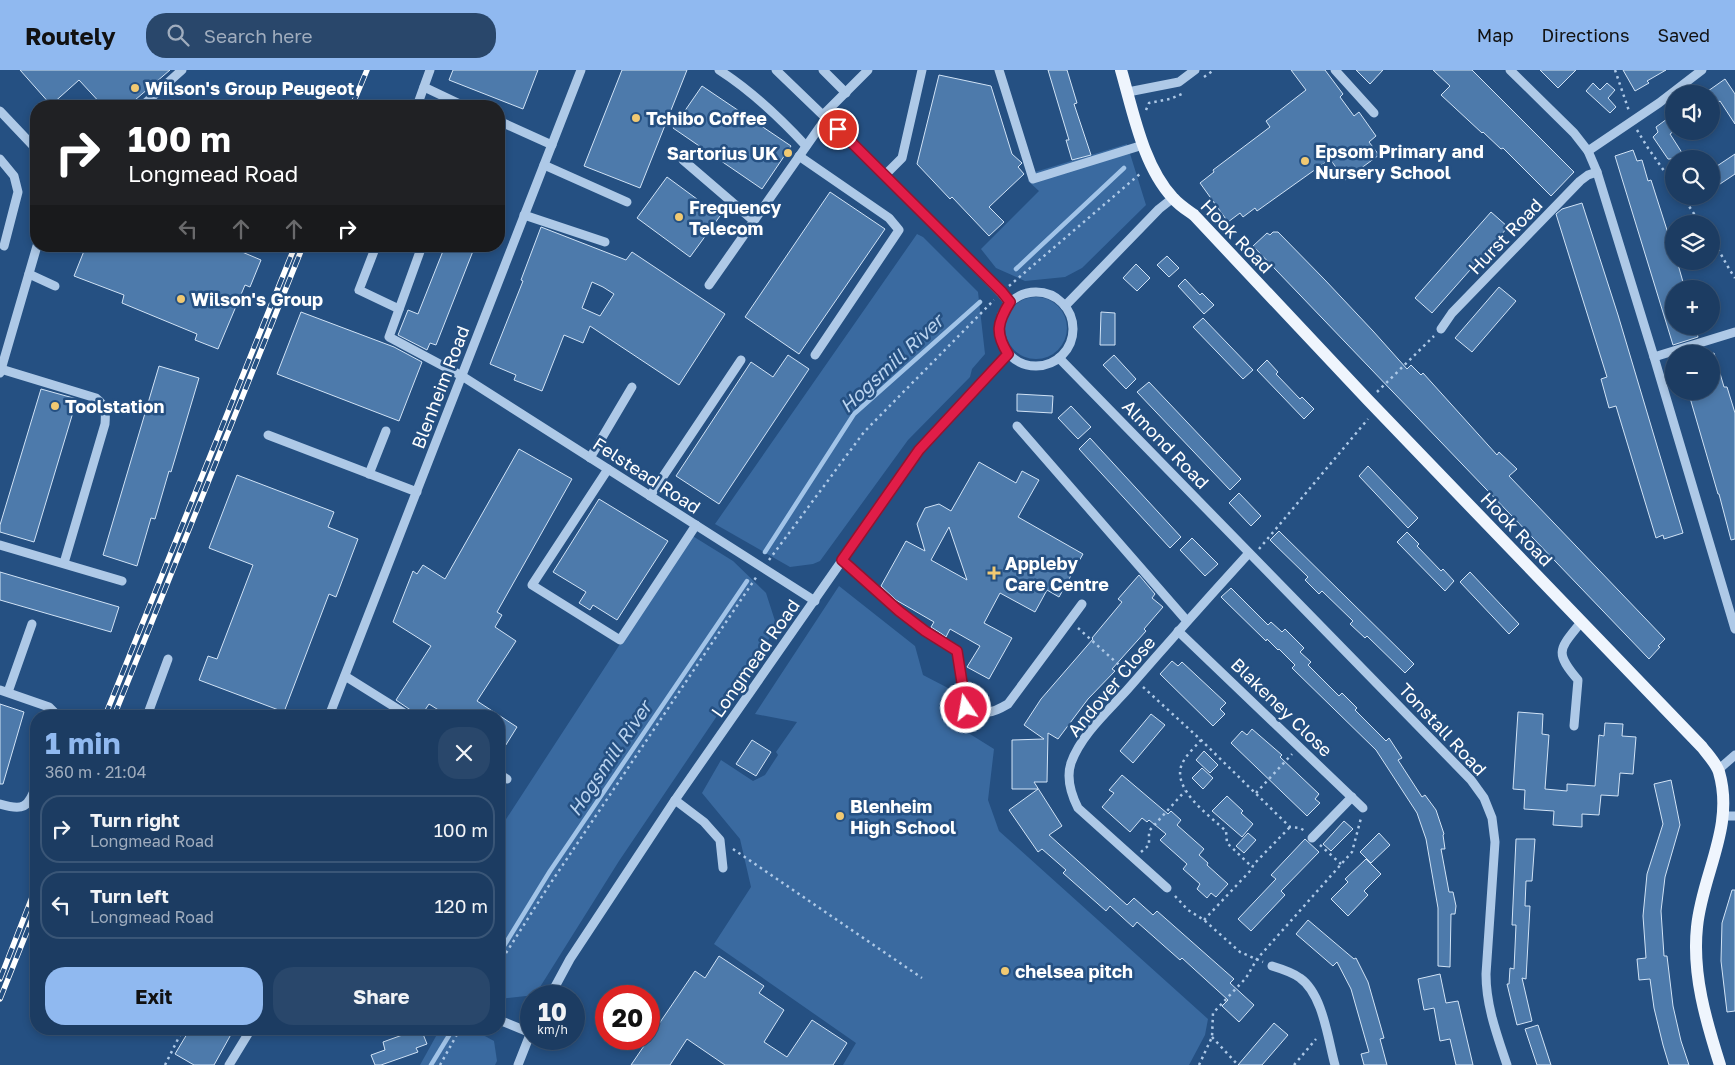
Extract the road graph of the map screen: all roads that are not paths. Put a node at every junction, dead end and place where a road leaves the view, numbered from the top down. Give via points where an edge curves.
1 (182, 70) edge
2 (430, 70) edge
3 (581, 70) edge
4 (719, 70) edge
5 (776, 70) edge
6 (823, 70) edge
7 (868, 70) edge
8 (922, 70) edge
9 (999, 70) edge
10 (1121, 70) edge
11 (1195, 70) edge
12 (1335, 70) edge
13 (1510, 70) edge
14 (1702, 70) edge
15 (424, 87) junction
16 (1128, 92) junction
17 (846, 93) junction
18 (149, 100) edge
19 (419, 100) edge
20 (451, 100) edge
21 (0, 111) edge
22 (1374, 113) dead end
23 (824, 116) junction
24 (505, 125) edge
25 (30, 143) edge
26 (552, 145) junction
27 (806, 146) junction
28 (1139, 146) junction
29 (1588, 151) junction
30 (799, 156) junction
31 (0, 159) edge
32 (683, 160) dead end
33 (544, 165) junction
34 (1597, 172) junction
35 (885, 175) junction
36 (1173, 198) junction
37 (627, 202) dead end
38 (524, 215) junction
39 (754, 221) junction
40 (605, 242) dead end
41 (4, 246) dead end
42 (35, 252) edge
43 (374, 252) edge
44 (420, 252) edge
45 (29, 274) junction
46 (709, 285) dead end
47 (55, 286) dead end
48 (1010, 302) junction
49 (1065, 306) junction
50 (399, 309) junction
51 (1441, 329) road end
52 (1735, 332) edge
53 (1008, 354) junction
54 (815, 355) dead end
55 (1654, 357) junction
56 (1059, 358) junction
57 (741, 360) dead end
58 (0, 371) edge
59 (462, 376) junction
60 (632, 387) dead end
61 (1017, 426) dead end
62 (386, 431) dead end
63 (268, 435) dead end
64 (590, 458) junction
65 (608, 469) junction
66 (369, 474) junction
67 (417, 492) junction
68 (650, 496) junction
69 (696, 525) junction
70 (0, 545) edge
71 (1251, 555) junction
72 (842, 560) junction
73 (64, 563) junction
74 (122, 581) dead end
75 (815, 601) junction
76 (1082, 604) dead end
77 (1187, 621) junction
78 (1582, 622) junction
79 (32, 624) dead end
80 (1735, 629) edge
81 (1178, 631) junction
82 (168, 659) dead end
83 (345, 676) junction
84 (4, 691) edge
85 (52, 710) edge
86 (148, 710) edge
87 (332, 710) edge
88 (399, 710) edge
89 (1574, 726) dead end
90 (1735, 755) edge
91 (1718, 770) junction
92 (1352, 796) junction
93 (30, 800) edge
94 (675, 800) junction
95 (0, 804) edge
96 (1363, 808) road end
97 (1730, 816) edge
98 (1312, 838) road end
99 (722, 868) dead end
100 (1167, 888) road end
101 (1272, 966) road end
102 (556, 985) edge
103 (505, 1022) edge
104 (520, 1028) edge
105 (247, 1035) edge
106 (524, 1050) edge
107 (229, 1065) edge
108 (518, 1065) edge
109 (1335, 1065) edge
110 (1507, 1065) edge
111 (1720, 1065) edge

1 - 18 street
2 - 15 street
3 - 26 street, Blenheim Road
4 - 27 street via 772,112
5 - 23 street
6 - 17 street
7 - 17 street
8 - 35 street via 902,158
9 - 28 street via 1033,179
10 - 16 main road, Hook Road
11 - 16 street via 1179,82
12 - 22 street
13 - 29 street via 1574,132
14 - 29 street
15 - 19 street
15 - 20 street
16 - 28 main road, Hook Road
17 - 23 street
21 - 25 street
23 - 27 street
23 - 35 street
24 - 26 street
26 - 33 street, Blenheim Road
27 - 30 street
28 - 36 main road, Hook Road
29 - 34 street
30 - 39 street
30 - 54 street via 889,218 898,230
31 - 41 street via 14,176 18,192
32 - 39 street
33 - 37 street
33 - 38 street, Blenheim Road
34 - 51 street, Hurst Road via 1580,181
34 - 55 street
35 - 48 street
36 - 49 street
36 - 78 main road, Hook Road via 1194,215
38 - 40 street
38 - 59 street, Blenheim Road
39 - 46 street
42 - 45 street
43 - 50 street via 359,290
44 - 50 street
45 - 47 street
45 - 58 street
48 - 49 street via 1020,295 1043,292
48 - 53 street via 1000,318 999,331
49 - 56 street via 1071,318 1072,335
50 - 59 street, Felstead Road via 390,337
52 - 55 street
53 - 56 street via 1030,365 1048,364
53 - 72 street, Longmead Road via 919,450
55 - 80 street
56 - 71 street, Almond Road
57 - 68 street
58 - 73 street via 96,398 104,407 105,424
59 - 64 street, Felstead Road
59 - 67 street, Blenheim Road
60 - 64 street
61 - 77 street
62 - 66 street
63 - 66 street
64 - 65 street, Felstead Road
65 - 68 street, Felstead Road
65 - 69 street via 532,585 620,640
66 - 67 street
67 - 83 street, Blenheim Road
68 - 69 street, Felstead Road
69 - 75 street, Felstead Road
70 - 73 street
71 - 77 street, Andover Close
71 - 110 street, Tonstall Road via 1471,780 1484,798 1492,818 1495,842 1486,993
72 - 75 street, Longmead Road
72 - 76 street via 899,611 957,651 966,708 978,712 992,713 1008,704
73 - 74 street
75 - 94 street, Longmead Road
77 - 81 street, Andover Close
78 - 89 street via 1561,652 1564,664 1578,680
78 - 91 main road, Hook Road via 1702,747
79 - 84 street
81 - 92 street, Blakeney Close
81 - 100 street, Andover Close via 1086,738 1070,765 1069,779 1071,794 1078,808
82 - 86 street
83 - 87 street, Blenheim Road
83 - 88 street
84 - 85 street
90 - 91 street
91 - 97 main road, Hook Road
92 - 96 street, Blakeney Close
92 - 98 street
93 - 95 street via 28,805 20,808
94 - 99 street via 704,822 720,840
94 - 102 street, Longmead Road
97 - 111 main road, Hook Road via 1701,899 1697,928 1696,959 1706,1017
101 - 109 street via 1302,980 1314,994
103 - 104 street
105 - 107 street
106 - 108 street

